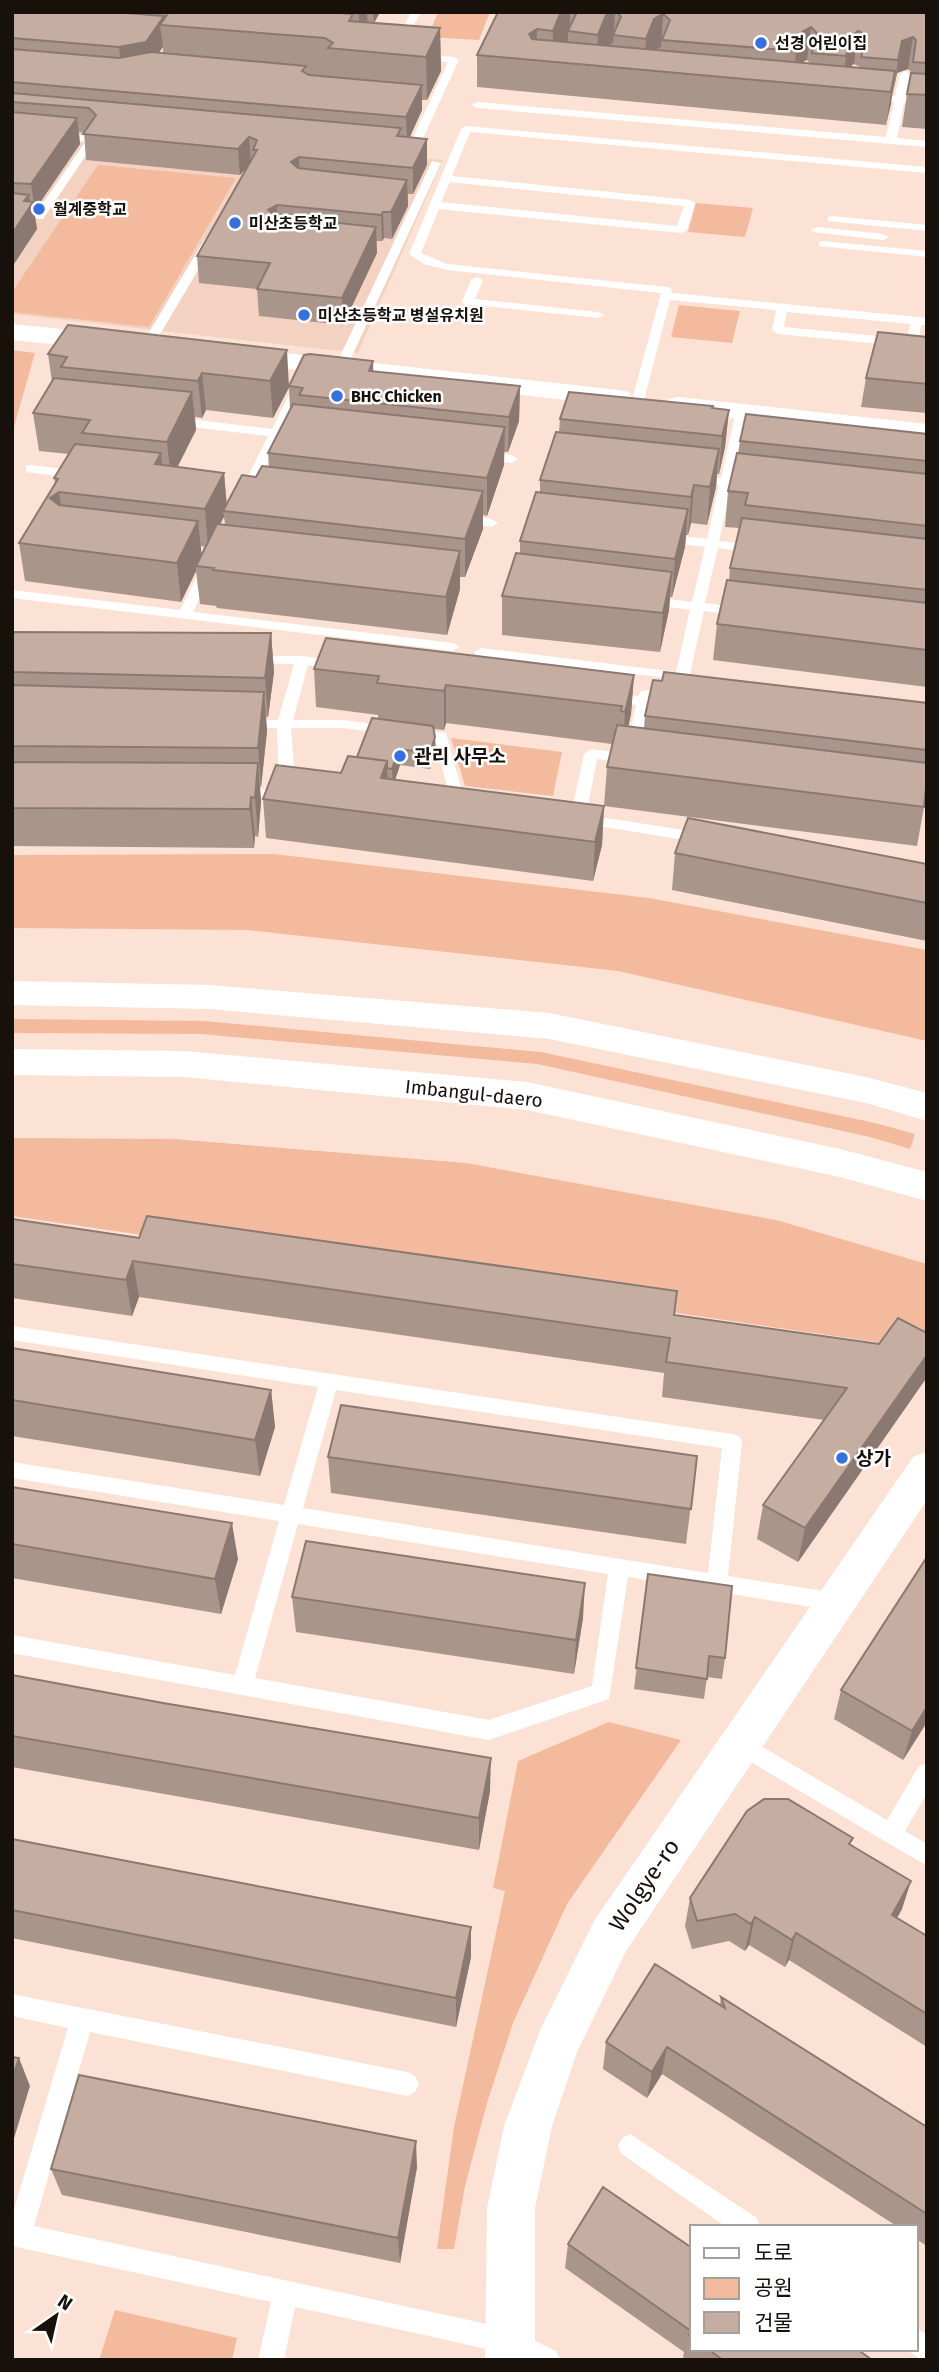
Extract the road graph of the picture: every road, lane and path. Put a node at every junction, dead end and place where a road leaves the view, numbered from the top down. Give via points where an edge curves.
1 (415, 12) edge
2 (379, 29) edge
3 (412, 56) edge
4 (905, 74) edge
5 (861, 96) edge
6 (899, 99) junction
7 (927, 102) edge
8 (419, 104) edge
9 (477, 105) dead end
10 (433, 106) junction
11 (12, 132) edge
12 (891, 141) junction
13 (927, 144) edge
14 (386, 146) edge
15 (436, 163) dead end
16 (927, 170) edge
17 (445, 178) junction
18 (405, 200) edge
19 (418, 201) junction
20 (434, 205) junction
21 (12, 214) edge
22 (832, 219) dead end
23 (885, 224) junction
24 (218, 226) edge
25 (927, 228) edge
26 (817, 230) dead end
27 (882, 243) junction
28 (823, 244) dead end
29 (383, 248) dead end
30 (396, 249) junction
31 (927, 254) edge
32 (479, 275) junction
33 (569, 290) dead end
34 (665, 296) junction
35 (782, 307) junction
36 (598, 315) dead end
37 (921, 322) edge
38 (12, 332) edge
39 (147, 346) junction
40 (175, 349) edge
41 (217, 354) edge
42 (310, 364) junction
43 (341, 367) junction
44 (638, 400) junction
45 (742, 411) junction
46 (165, 420) edge
47 (927, 432) edge
48 (276, 433) junction
49 (317, 438) edge
50 (470, 455) edge
51 (512, 459) dead end
52 (30, 469) dead end
53 (97, 477) edge
54 (684, 477) edge
55 (726, 482) junction
56 (766, 486) edge
57 (244, 497) edge
58 (450, 518) edge
59 (491, 523) dead end
60 (646, 536) edge
61 (712, 544) junction
62 (766, 550) edge
63 (201, 553) edge
64 (12, 594) edge
65 (629, 598) edge
66 (698, 607) junction
67 (752, 613) edge
68 (184, 615) junction
69 (453, 648) dead end
70 (481, 652) dead end
71 (233, 660) edge
72 (302, 660) junction
73 (358, 667) edge
74 (590, 695) edge
75 (659, 695) edge
76 (644, 701) junction
77 (230, 723) edge
78 (284, 725) junction
79 (218, 794) edge
80 (458, 802) edge
81 (716, 840) edge
82 (12, 993) edge
83 (12, 1062) edge
84 (927, 1107) edge
85 (927, 1187) edge
86 (12, 1333) edge
87 (329, 1381) junction
88 (927, 1468) edge
89 (12, 1470) edge
90 (291, 1514) junction
91 (619, 1567) junction
92 (717, 1583) junction
93 (836, 1602) junction
94 (12, 1644) edge
95 (242, 1686) junction
96 (740, 1744) junction
97 (927, 1773) edge
98 (891, 1834) junction
99 (927, 1856) edge
100 (12, 2005) edge
101 (82, 2019) junction
102 (407, 2084) dead end
103 (630, 2146) dead end
104 (745, 2225) edge
105 (16, 2235) edge
106 (286, 2292) junction
107 (522, 2354) edge
108 (271, 2360) edge

1 - 2 lane via 406,31
3 - 10 lane via 454,60
4 - 6 lane
5 - 6 lane
6 - 7 lane
6 - 12 lane
8 - 10 lane
9 - 12 lane
10 - 14 lane via 414,149
11 - 21 lane via 92,139 40,217
12 - 13 lane
15 - 19 lane
16 - 17 lane via 466,129
17 - 20 lane
17 - 20 lane via 690,203 681,230
18 - 19 lane
19 - 30 lane
20 - 32 lane via 415,254 436,265
22 - 23 lane
23 - 25 lane
23 - 27 lane
24 - 39 lane
26 - 27 lane
27 - 28 lane
27 - 31 lane
29 - 30 lane
30 - 43 lane
32 - 33 lane
32 - 34 lane via 667,290
32 - 36 lane via 468,302
34 - 35 lane
34 - 44 lane
35 - 37 lane
35 - 37 lane via 778,330 912,343
38 - 39 main road
39 - 40 main road
41 - 42 main road
42 - 43 main road
42 - 48 lane
43 - 44 main road
44 - 45 main road
45 - 47 main road
45 - 55 lane
46 - 48 lane
48 - 49 lane
48 - 57 lane
50 - 51 lane
52 - 53 lane
54 - 55 lane
55 - 56 lane
55 - 61 lane
58 - 59 lane
60 - 61 lane
61 - 62 lane
61 - 66 lane
63 - 68 lane via 215,554
64 - 68 lane
65 - 66 lane
66 - 67 lane
66 - 70 lane via 689,678
68 - 69 lane
71 - 72 lane
72 - 73 lane
72 - 78 lane
74 - 76 lane
75 - 76 lane via 646,694
76 - 81 lane via 637,760 591,754 571,818
77 - 78 lane
78 - 79 lane via 294,780 286,794
78 - 80 lane via 343,724 441,736
82 - 84 main road via 210,996 549,1026 866,1090
83 - 85 main road, Imbangul-daero via 184,1064 527,1096 840,1163
86 - 87 lane
87 - 90 lane
87 - 92 lane via 732,1442
88 - 93 street, Wolgye-ro
89 - 90 lane
90 - 91 lane
90 - 95 lane
91 - 92 lane
91 - 95 lane via 602,1692 489,1730
92 - 93 lane
93 - 96 street, Wolgye-ro
94 - 95 lane
96 - 98 lane
96 - 107 street, Wolgye-ro via 610,1936 557,2044 528,2126 511,2208
97 - 98 lane
98 - 99 lane
100 - 101 lane
101 - 102 lane
101 - 105 lane
103 - 104 lane
105 - 106 lane
106 - 107 lane
106 - 108 lane

